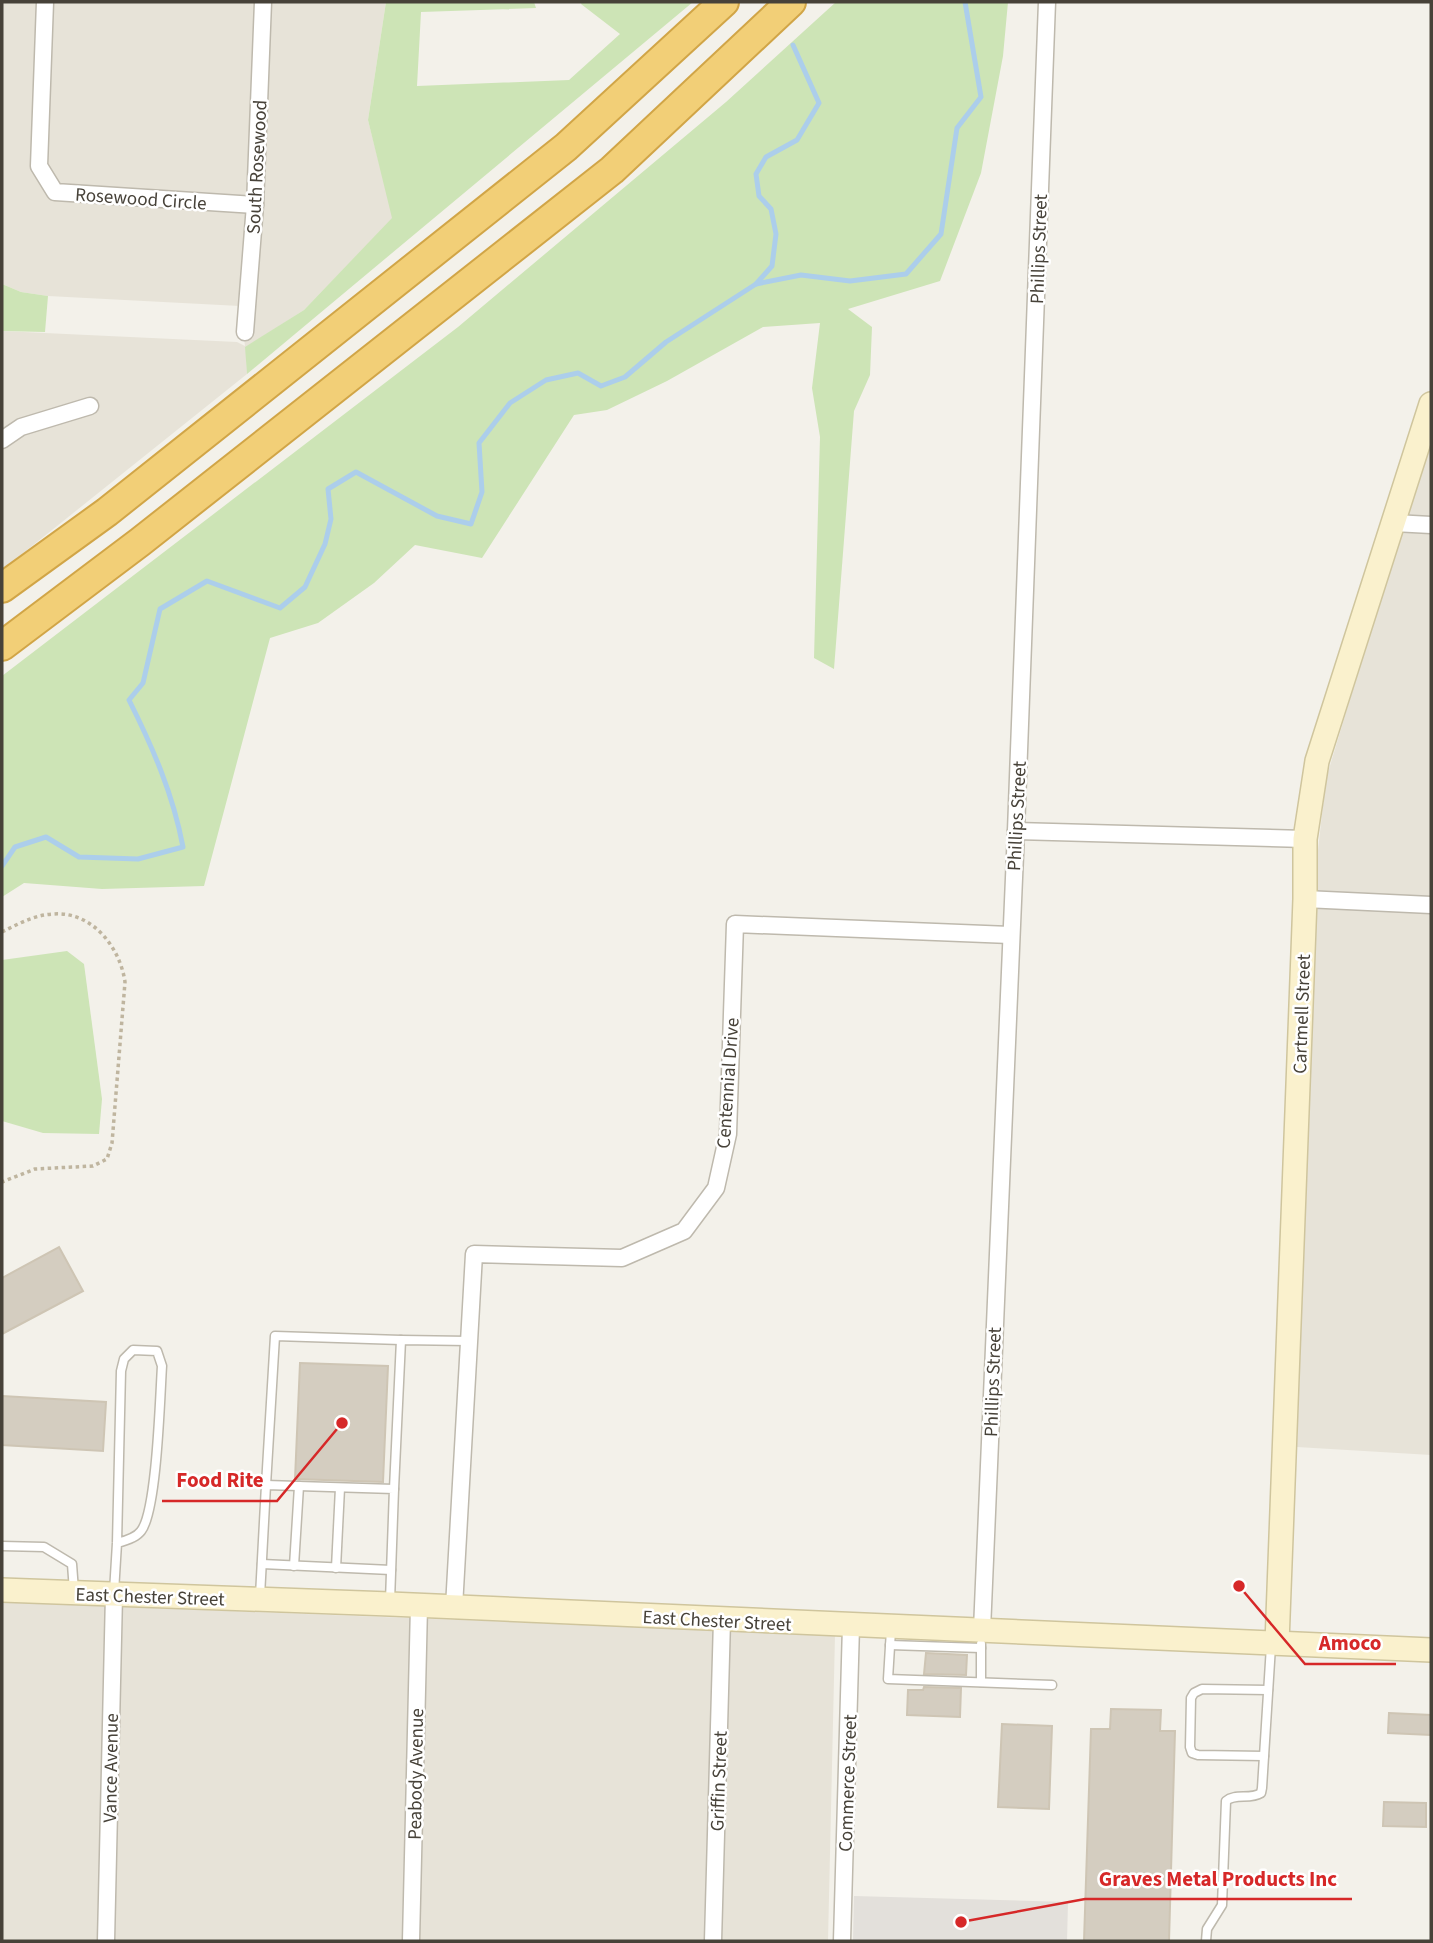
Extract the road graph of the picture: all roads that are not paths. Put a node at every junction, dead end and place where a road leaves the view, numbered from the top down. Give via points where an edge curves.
1 (45, 2) edge
2 (263, 2) edge
3 (724, 2) edge
4 (791, 2) edge
5 (1047, 2) edge
6 (255, 205) junction
7 (245, 332) dead end
8 (1431, 404) edge
9 (90, 406) dead end
10 (2, 440) edge
11 (1394, 523) junction
12 (1431, 525) edge
13 (2, 588) edge
14 (2, 646) edge
15 (1016, 831) junction
16 (1305, 839) junction
17 (1305, 899) junction
18 (1431, 905) edge
19 (1010, 935) junction
20 (401, 1340) junction
21 (470, 1341) junction
22 (266, 1485) junction
23 (299, 1486) junction
24 (340, 1488) junction
25 (394, 1489) junction
26 (117, 1543) junction
27 (2, 1546) edge
28 (262, 1564) junction
29 (293, 1566) junction
30 (336, 1568) junction
31 (391, 1570) junction
32 (2, 1590) edge
33 (74, 1593) junction
34 (114, 1595) junction
35 (260, 1600) junction
36 (390, 1604) junction
37 (419, 1606) junction
38 (454, 1607) junction
39 (722, 1620) junction
40 (851, 1626) junction
41 (890, 1636) junction
42 (981, 1639) junction
43 (1274, 1643) junction
44 (1431, 1650) edge
45 (981, 1682) junction
46 (1052, 1685) dead end
47 (1268, 1690) junction
48 (1264, 1756) junction
49 (106, 1941) edge
50 (411, 1941) edge
51 (713, 1941) edge
52 (842, 1941) edge
53 (1206, 1941) edge

1 - 6 street, Rosewood Circle via 39,166 55,192
2 - 6 street, South Rosewood
3 - 13 highway via 566,147 107,512
4 - 14 highway via 612,170
5 - 15 street, Phillips Street
6 - 7 street, South Rosewood
8 - 11 main road, Cartmell Street
9 - 10 street via 21,427
11 - 12 street
11 - 16 main road, Cartmell Street via 1317,761
15 - 16 street
15 - 19 street, Phillips Street
16 - 17 main road, Cartmell Street
17 - 18 street
17 - 43 main road, Cartmell Street
19 - 21 street, Centennial Drive via 735,924 728,1134 716,1188 684,1231 622,1258 474,1254
19 - 42 street, Phillips Street
20 - 21 lane
20 - 22 lane via 275,1336
20 - 25 lane
21 - 38 street, Centennial Drive
22 - 23 lane
22 - 28 lane
23 - 24 lane
23 - 29 lane
24 - 25 lane
24 - 30 lane
25 - 31 lane
26 - 26 lane via 141,1531 152,1496 162,1366 157,1352 133,1350 121,1371
26 - 34 lane
27 - 33 lane via 44,1547 72,1564
28 - 29 lane
28 - 35 lane
29 - 30 lane
30 - 31 lane
31 - 36 lane
32 - 33 main road, East Chester Street
33 - 34 main road, East Chester Street
34 - 35 main road, East Chester Street
34 - 49 street, Vance Avenue
35 - 36 main road, East Chester Street
36 - 37 main road, East Chester Street
37 - 38 main road, East Chester Street
37 - 50 street, Peabody Avenue
38 - 39 main road, East Chester Street
39 - 40 main road, East Chester Street
39 - 51 street, Griffin Street
40 - 41 main road, East Chester Street
40 - 52 street, Commerce Street
41 - 42 main road, East Chester Street
41 - 45 lane via 888,1679
42 - 43 main road, East Chester Street
42 - 45 lane
43 - 44 main road, East Chester Street
43 - 47 lane
45 - 46 lane
47 - 48 lane
47 - 48 lane via 1202,1689 1191,1698 1192,1753
48 - 53 lane via 1261,1793 1226,1801 1222,1905 1207,1929

